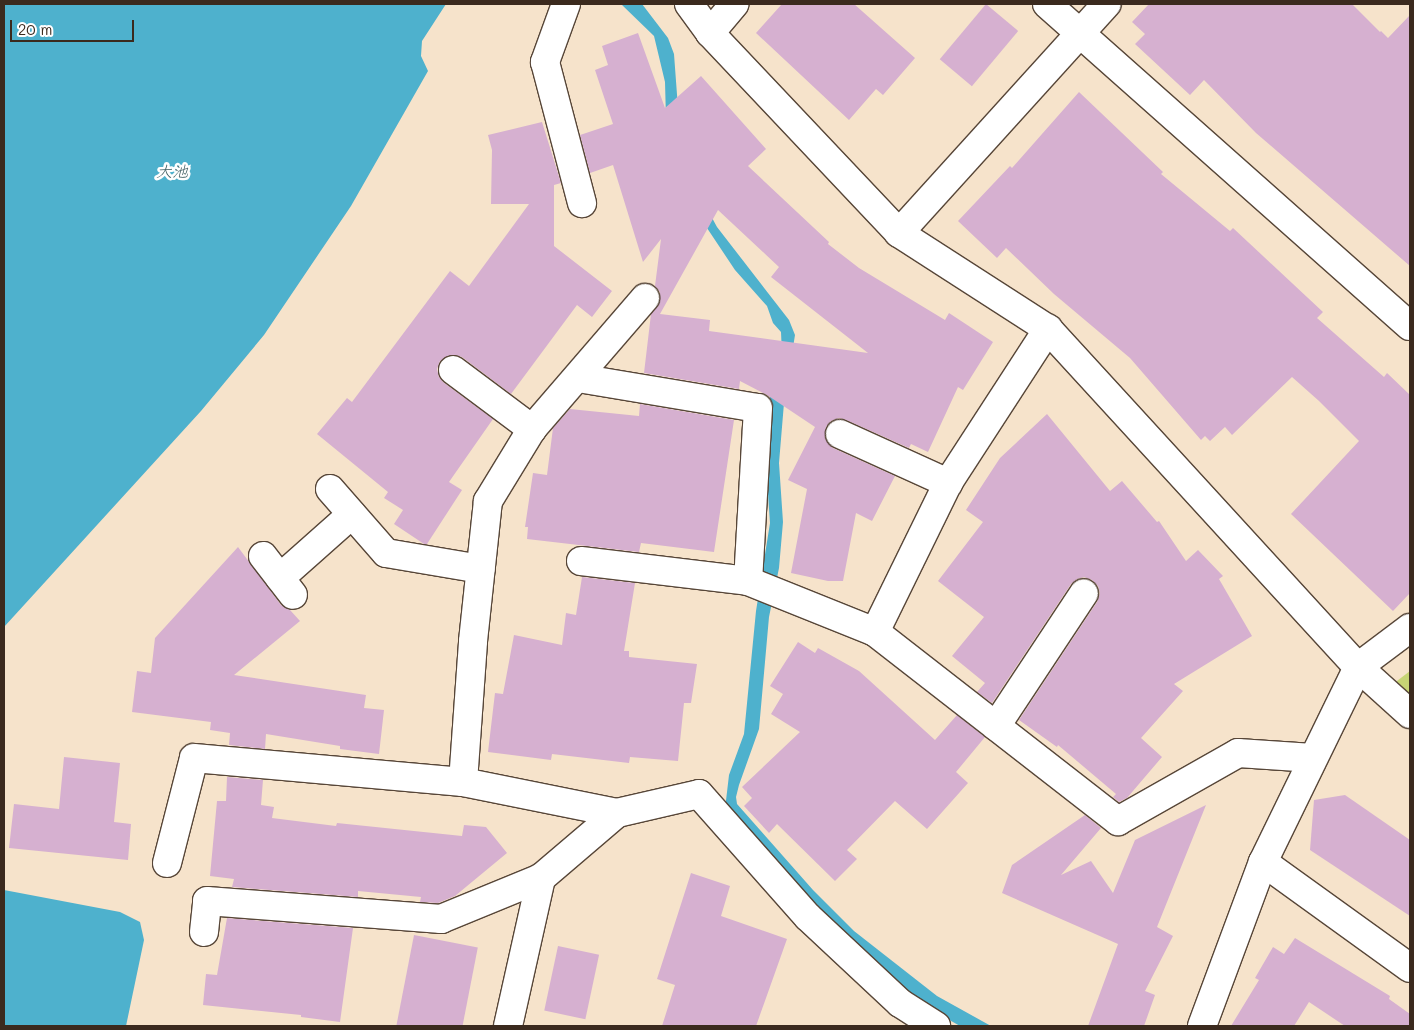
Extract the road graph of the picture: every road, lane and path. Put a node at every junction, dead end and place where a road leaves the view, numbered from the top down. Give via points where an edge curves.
1 (566, 4) edge
2 (690, 4) edge
3 (734, 4) edge
4 (1047, 4) edge
5 (1107, 4) edge
6 (710, 33) junction
7 (1079, 33) junction
8 (582, 203) dead end
9 (899, 233) junction
10 (645, 298) dead end
11 (1410, 326) edge
12 (1048, 329) junction
13 (453, 370) dead end
14 (578, 378) junction
15 (532, 429) junction
16 (840, 434) dead end
17 (948, 483) junction
18 (330, 490) dead end
19 (352, 514) junction
20 (263, 556) dead end
21 (581, 561) dead end
22 (481, 569) junction
23 (748, 581) junction
24 (1084, 593) dead end
25 (1410, 628) edge
26 (875, 632) junction
27 (1358, 667) junction
28 (1410, 714) edge
29 (996, 726) junction
30 (1312, 758) junction
31 (463, 782) junction
32 (617, 813) junction
33 (1263, 862) junction
34 (167, 863) dead end
35 (541, 878) junction
36 (204, 932) dead end
37 (1410, 968) edge
38 (508, 1026) edge
39 (936, 1026) edge
40 (1202, 1026) edge

1 - 8 street via 545,62
2 - 6 street
3 - 6 street
4 - 7 street
5 - 7 street
6 - 9 street
7 - 9 street
7 - 11 street
9 - 12 street
10 - 14 street
12 - 17 street
12 - 27 street
13 - 15 street
14 - 15 street
14 - 23 street via 758,408
15 - 22 street via 488,502
16 - 17 street
17 - 26 street
18 - 19 street
19 - 20 street via 286,586
19 - 22 street via 386,553
21 - 23 street
22 - 31 street
23 - 26 street
24 - 29 street
25 - 27 street
26 - 29 street
27 - 28 street
27 - 30 street
29 - 30 street via 1118,821 1238,753
30 - 33 street
31 - 32 street
31 - 34 street via 194,758
32 - 35 street
32 - 39 street via 700,794 808,917 900,1003
33 - 37 street
33 - 40 street
35 - 36 street via 441,919 207,901
35 - 38 street

